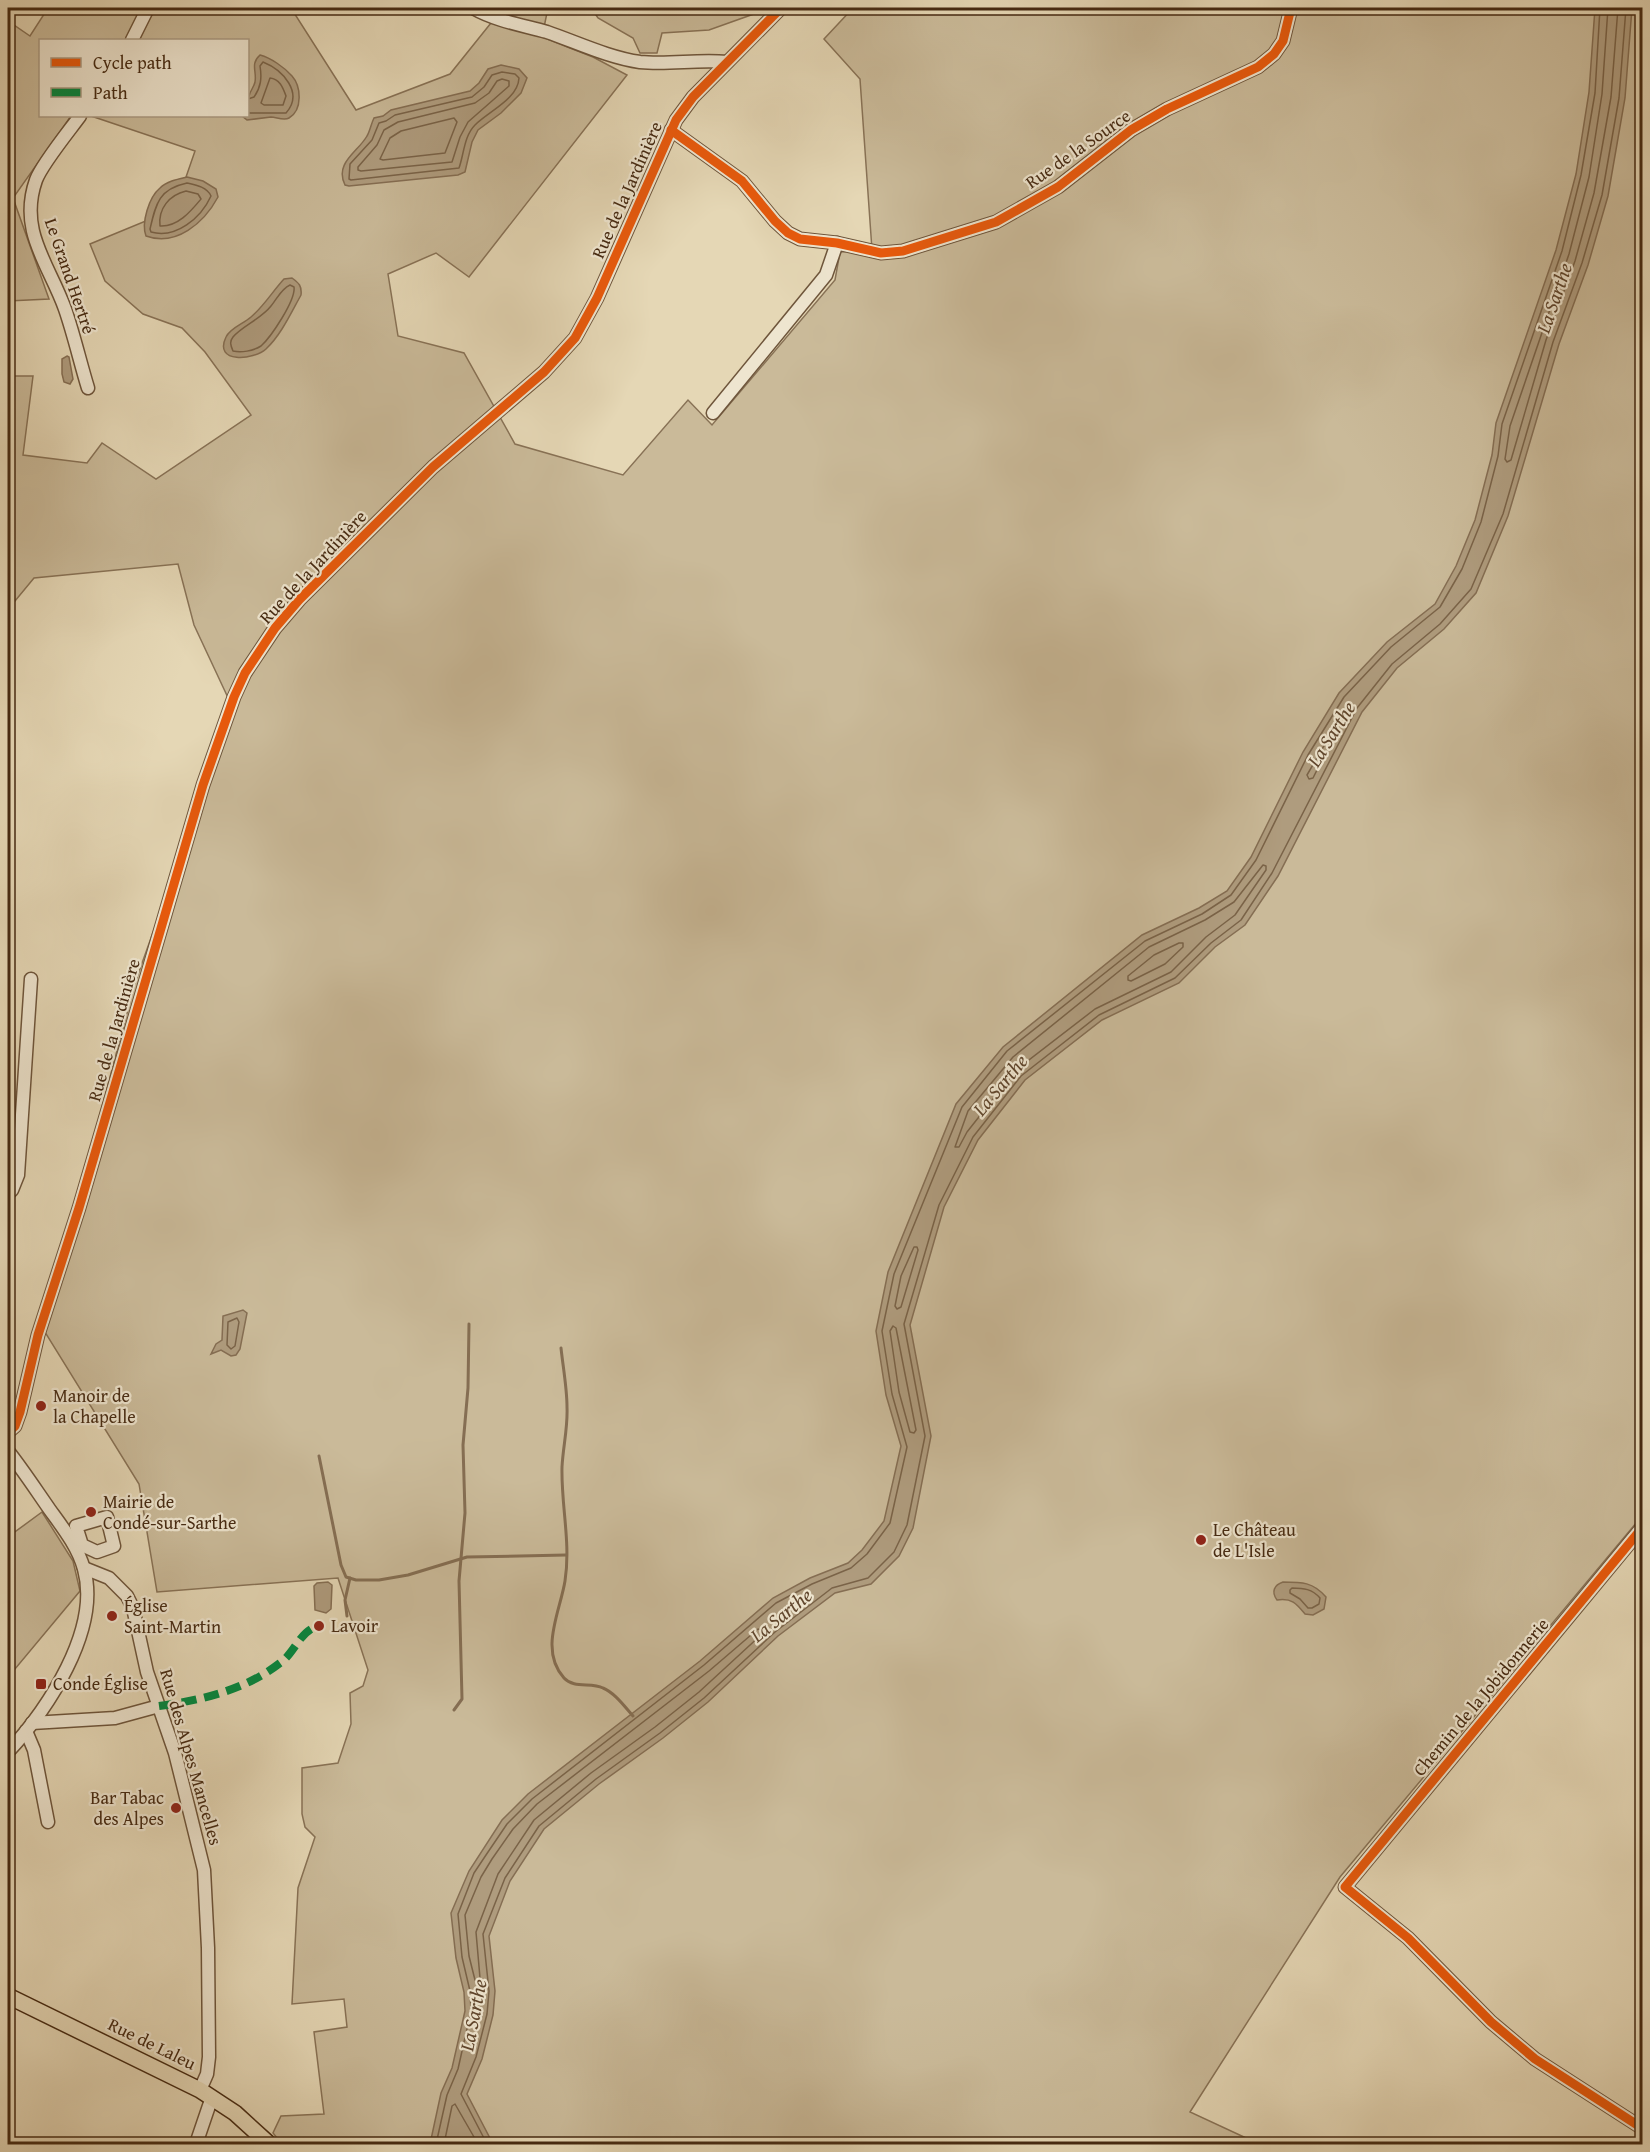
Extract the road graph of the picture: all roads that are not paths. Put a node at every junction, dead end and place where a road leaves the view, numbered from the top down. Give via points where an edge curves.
1 (148, 8) edge
2 (473, 8) edge
3 (781, 8) edge
4 (1291, 8) edge
5 (132, 39) edge
6 (727, 62) junction
7 (79, 117) edge
8 (670, 130) junction
9 (837, 243) junction
10 (88, 388) dead end
11 (713, 413) dead end
12 (31, 979) dead end
13 (12, 1177) edge
14 (8, 1194) edge
15 (8, 1432) edge
16 (8, 1450) edge
17 (1642, 1528) edge
18 (84, 1568) junction
19 (159, 1706) junction
20 (29, 1727) junction
21 (8, 1752) edge
22 (48, 1822) dead end
23 (8, 1996) edge
24 (206, 2093) junction
25 (1642, 2128) edge
26 (196, 2145) edge
27 (268, 2145) edge

1 - 5 street
2 - 6 street via 628,60
3 - 6 street, Rue de la Jardinière
4 - 9 street, Rue de la Source via 1283,41 1258,67 1167,109 1058,188 996,222 881,253
6 - 8 street, Rue de la Jardinière via 693,97
7 - 10 street, Le Grand Hertré via 37,177 30,224 64,308
8 - 9 street, Rue de la Source via 742,181 788,233 800,239
8 - 15 street, Rue de la Jardinière via 597,298 575,338 544,372 434,467 298,600 245,673 210,763 38,1335 20,1412
9 - 11 street via 826,276
12 - 13 street
13 - 14 street
16 - 18 street via 72,1541
17 - 25 street, Chemin de la Jobidonnerie via 1345,1887 1408,1938 1491,2022 1535,2060
18 - 19 street, Rue des Alpes Mancelles via 109,1578 127,1596
18 - 20 street via 87,1594 78,1640 53,1691
19 - 20 street via 115,1718
19 - 24 street, Rue des Alpes Mancelles via 204,1870 209,2056
20 - 21 street
20 - 22 street
23 - 24 main road, Rue de Laleu
24 - 26 street, Rue des Alpes Mancelles
24 - 27 main road, Rue de Laleu via 235,2113

